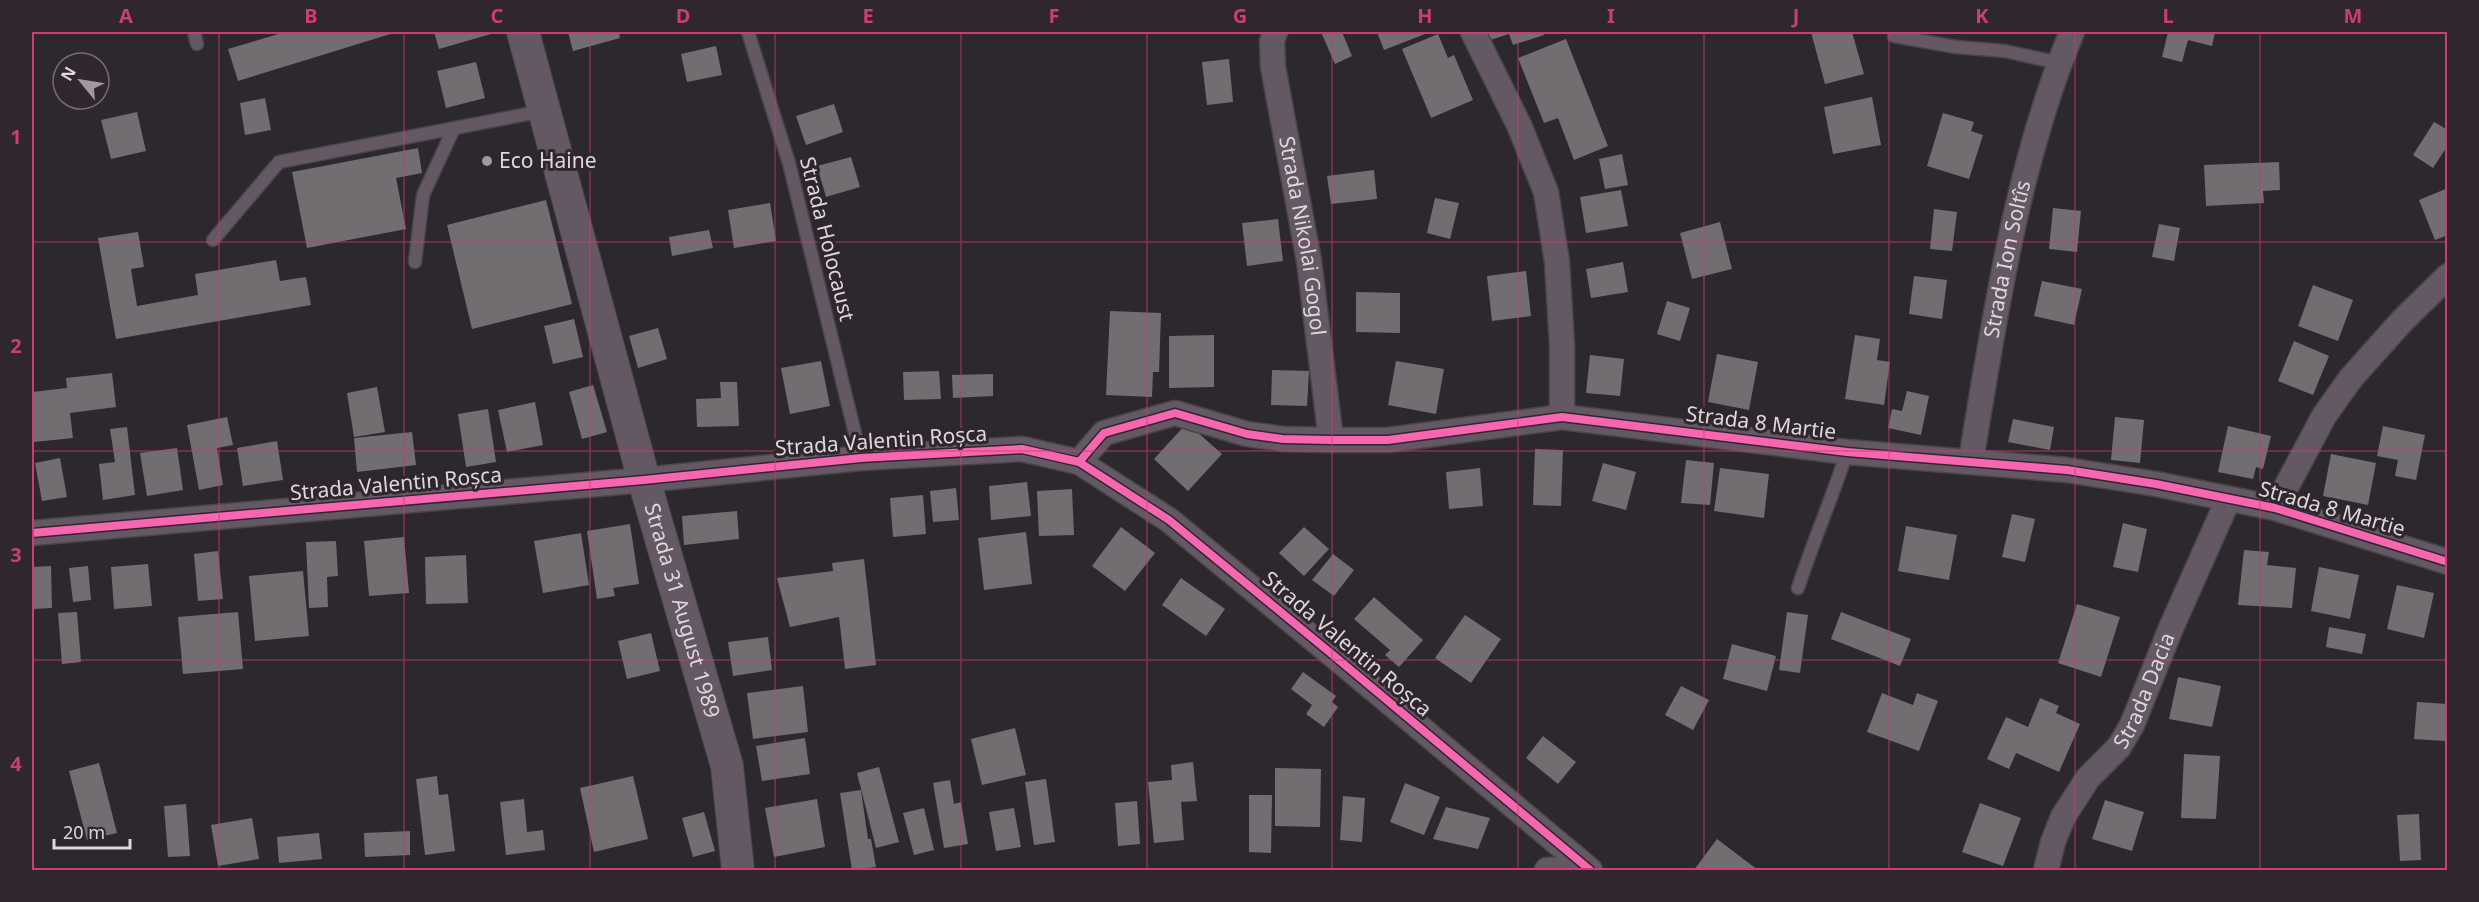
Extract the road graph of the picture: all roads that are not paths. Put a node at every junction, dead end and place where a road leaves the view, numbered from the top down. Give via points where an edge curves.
1 (194, 32) edge
2 (523, 32) edge
3 (748, 32) edge
4 (1275, 32) edge
5 (1473, 32) edge
6 (2072, 32) edge
7 (1894, 36) dead end
8 (197, 44) dead end
9 (2059, 63) junction
10 (544, 111) junction
11 (454, 128) junction
12 (213, 240) dead end
13 (415, 262) dead end
14 (2448, 276) edge
15 (1562, 417) junction
16 (1331, 440) junction
17 (1847, 452) junction
18 (861, 458) junction
19 (1971, 460) junction
20 (1079, 462) junction
21 (644, 480) junction
22 (2228, 500) junction
23 (2275, 508) junction
24 (32, 533) edge
25 (2448, 562) edge
26 (1798, 588) dead end
27 (1588, 869) edge
28 (738, 870) edge
29 (1547, 870) edge
30 (2046, 870) edge

1 - 8 lane
2 - 10 street, Strada 31 August 1989
3 - 18 lane, Strada Holocaust via 789,163
4 - 16 street, Strada Nikolai Gogol via 1273,67 1309,261
5 - 15 street via 1519,125 1546,192 1557,262
6 - 9 street, Strada Ion Soltîs
7 - 9 lane via 2005,51
9 - 19 street, Strada Ion Soltîs via 2037,127 2019,201
10 - 11 lane
10 - 21 street, Strada 31 August 1989
11 - 12 lane via 279,162
11 - 13 lane via 423,195
14 - 23 street via 2351,378 2324,416
15 - 16 street, Strada 8 Martie via 1388,440
15 - 17 street, Strada 8 Martie
16 - 20 street, Strada 8 Martie via 1247,434 1175,412 1104,433
17 - 19 street, Strada 8 Martie
17 - 26 lane, Strada 8 Martie
18 - 20 street, Strada Valentin Roșca via 1022,449
18 - 21 street, Strada Valentin Roșca
19 - 22 street, Strada 8 Martie via 2145,482
20 - 27 street, Strada Valentin Roșca via 1169,520
21 - 24 street, Strada Valentin Roșca
21 - 28 street, Strada 31 August 1989 via 727,766
22 - 23 street, Strada 8 Martie
22 - 30 street, Strada Dacia via 2132,725 2119,747 2088,778 2063,817
23 - 25 street, Strada 8 Martie
27 - 29 street

